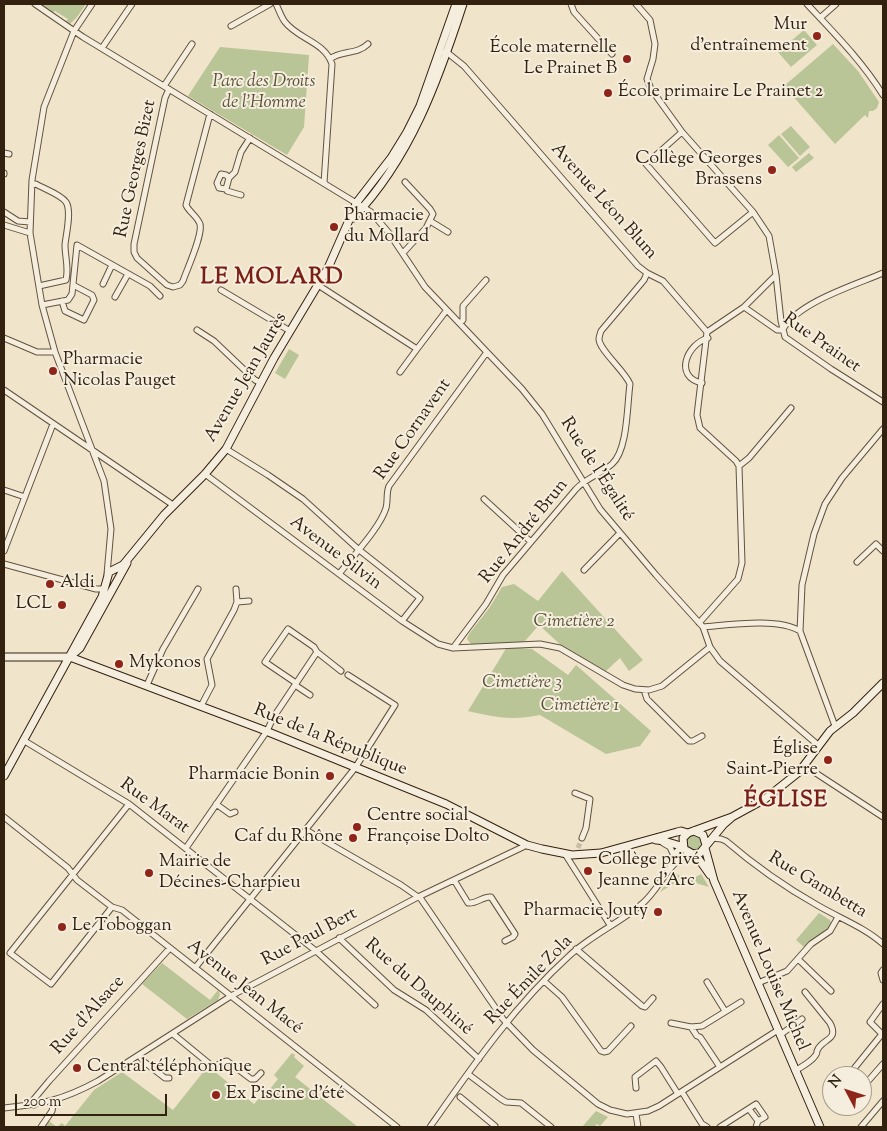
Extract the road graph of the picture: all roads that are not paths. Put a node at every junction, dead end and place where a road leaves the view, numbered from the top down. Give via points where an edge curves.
1 (35, 4) edge
2 (92, 4) edge
3 (132, 4) edge
4 (270, 4) edge
5 (276, 4) edge
6 (456, 4) edge
7 (463, 4) edge
8 (571, 4) edge
9 (636, 4) edge
10 (807, 4) edge
11 (836, 4) edge
12 (820, 18) junction
13 (231, 26) dead end
14 (74, 31) junction
15 (192, 44) dead end
16 (368, 44) dead end
17 (102, 48) junction
18 (443, 53) junction
19 (612, 54) dead end
20 (330, 59) junction
21 (167, 87) junction
22 (883, 95) edge
23 (210, 114) junction
24 (682, 132) junction
25 (250, 138) junction
26 (228, 178) junction
27 (405, 182) dead end
28 (324, 183) junction
29 (32, 184) junction
30 (226, 189) junction
31 (241, 196) dead end
32 (360, 205) junction
33 (4, 212) edge
34 (753, 212) junction
35 (430, 221) junction
36 (30, 222) junction
37 (4, 225) edge
38 (448, 232) dead end
39 (30, 233) junction
40 (403, 253) junction
41 (112, 264) junction
42 (647, 273) junction
43 (883, 273) edge
44 (128, 274) junction
45 (776, 275) junction
46 (486, 280) dead end
47 (103, 284) dead end
48 (73, 285) junction
49 (318, 285) junction
50 (38, 286) junction
51 (221, 290) dead end
52 (160, 296) dead end
53 (115, 297) dead end
54 (62, 301) junction
55 (42, 305) junction
56 (744, 307) junction
57 (446, 311) junction
58 (460, 324) junction
59 (197, 330) dead end
60 (783, 330) junction
61 (290, 331) junction
62 (707, 332) junction
63 (4, 338) edge
64 (708, 338) junction
65 (417, 349) junction
66 (55, 352) junction
67 (487, 352) junction
68 (400, 372) dead end
69 (261, 383) junction
70 (702, 383) junction
71 (4, 390) edge
72 (883, 402) edge
73 (791, 408) dead end
74 (53, 424) junction
75 (883, 429) edge
76 (226, 449) junction
77 (92, 450) junction
78 (739, 466) junction
79 (205, 474) junction
80 (583, 482) junction
81 (4, 490) edge
82 (25, 497) junction
83 (484, 499) dead end
84 (173, 505) junction
85 (620, 533) junction
86 (531, 542) junction
87 (358, 549) junction
88 (4, 550) edge
89 (883, 552) edge
90 (130, 556) junction
91 (109, 561) junction
92 (857, 562) dead end
93 (4, 564) edge
94 (115, 570) junction
95 (584, 570) dead end
96 (107, 574) junction
97 (339, 574) junction
98 (118, 579) junction
99 (104, 589) junction
100 (198, 589) dead end
101 (236, 589) dead end
102 (249, 601) dead end
103 (237, 602) junction
104 (402, 622) junction
105 (701, 625) junction
106 (800, 630) junction
107 (710, 647) junction
108 (453, 648) junction
109 (317, 652) junction
110 (70, 656) junction
111 (4, 657) edge
112 (341, 671) dead end
113 (348, 674) dead end
114 (883, 683) edge
115 (296, 684) junction
116 (147, 685) junction
117 (644, 690) junction
118 (310, 695) dead end
119 (201, 706) junction
120 (835, 726) junction
121 (267, 732) junction
122 (702, 736) dead end
123 (23, 740) junction
124 (818, 745) junction
125 (805, 766) junction
126 (355, 768) junction
127 (4, 776) edge
128 (575, 793) dead end
129 (129, 804) junction
130 (216, 804) junction
131 (235, 812) dead end
132 (4, 817) edge
133 (732, 817) junction
134 (883, 818) edge
135 (306, 830) junction
136 (691, 832) junction
137 (582, 838) tunnel mouth
138 (712, 838) junction
139 (655, 840) junction
140 (527, 845) junction
141 (683, 846) junction
142 (705, 846) junction
143 (186, 848) junction
144 (565, 854) junction
145 (691, 854) junction
146 (674, 856) junction
147 (668, 872) junction
148 (73, 875) junction
149 (454, 880) junction
150 (714, 881) junction
151 (418, 897) junction
152 (251, 898) junction
153 (112, 907) junction
154 (838, 916) junction
155 (610, 925) junction
156 (339, 938) junction
157 (505, 941) dead end
158 (883, 944) edge
159 (170, 948) junction
160 (576, 949) junction
161 (316, 951) junction
162 (798, 960) junction
163 (196, 968) junction
164 (883, 970) edge
165 (883, 980) edge
166 (544, 982) junction
167 (707, 982) dead end
168 (758, 983) junction
169 (830, 991) dead end
170 (805, 992) dead end
171 (231, 996) junction
172 (653, 998) dead end
173 (741, 1002) dead end
174 (375, 1004) dead end
175 (883, 1004) edge
176 (726, 1011) junction
177 (802, 1019) dead end
178 (506, 1022) junction
179 (671, 1023) dead end
180 (631, 1026) dead end
181 (702, 1026) junction
182 (691, 1028) junction
183 (779, 1033) junction
184 (173, 1034) junction
185 (882, 1035) edge
186 (700, 1037) junction
187 (139, 1055) junction
188 (479, 1059) junction
189 (883, 1064) edge
190 (856, 1066) edge
191 (720, 1067) junction
192 (795, 1071) junction
193 (261, 1073) dead end
194 (468, 1074) junction
195 (872, 1077) edge
196 (169, 1078) dead end
197 (636, 1088) dead end
198 (680, 1093) junction
199 (460, 1097) dead end
200 (54, 1101) junction
201 (883, 1101) edge
202 (34, 1105) junction
203 (4, 1108) edge
204 (636, 1114) junction
205 (41, 1127) edge
206 (397, 1127) edge
207 (430, 1127) edge
208 (494, 1127) edge
209 (551, 1127) edge
210 (638, 1127) edge
211 (707, 1127) edge
212 (720, 1127) edge
213 (756, 1127) edge
214 (820, 1127) edge
215 (861, 1127) edge

1 - 14 street, Rue Georges Bizet
2 - 14 street
3 - 17 street
4 - 13 street
5 - 20 street via 286,23
6 - 18 street, Avenue Jean Jaurès
7 - 18 street, Avenue Jean Jaurès
8 - 19 street via 574,12
9 - 24 street via 650,20 655,44 647,80
10 - 12 street
11 - 12 street
12 - 22 street via 860,62
14 - 17 street, Rue Georges Bizet
14 - 29 street via 46,102
15 - 21 street
16 - 20 street via 363,49
17 - 21 street, Rue Georges Bizet
18 - 32 street, Avenue Jean Jaurès via 425,109 412,135 396,161
18 - 42 street, Avenue Léon Blum via 464,66
20 - 28 street via 332,70
21 - 23 street, Rue Georges Bizet
21 - 23 street, Rue Georges Bizet via 134,252 159,278 173,287 183,281 201,231 197,218 186,205
23 - 25 street, Rue Georges Bizet
24 - 34 street
24 - 34 street via 646,164 715,243
25 - 26 street via 241,152 235,172
25 - 28 street, Rue Georges Bizet
26 - 30 street
26 - 30 street via 221,174 217,183 219,188
27 - 35 street via 433,214
28 - 32 street, Rue Georges Bizet
29 - 36 street
29 - 50 street via 57,196 65,202 68,210 66,280
30 - 31 street
32 - 40 street, Rue de l'Égalité
32 - 49 street, Avenue Jean Jaurès
33 - 36 street via 18,221
34 - 45 street via 769,236
35 - 38 street
35 - 40 street
36 - 39 street
37 - 39 street
39 - 50 street
40 - 57 street, Rue de l'Égalité via 424,287
41 - 44 street
41 - 47 street
41 - 48 street via 77,245
42 - 62 street, Avenue Léon Blum via 663,281
42 - 80 street, Rue André Brun via 601,331 601,346 627,376 629,393 619,456 611,465
43 - 60 street via 829,295 794,317
44 - 52 street via 150,286
44 - 53 street
45 - 56 street
45 - 60 street
46 - 58 street via 463,306
48 - 54 street via 68,300
48 - 54 street via 92,295 94,300 84,320 65,311
49 - 61 street, Avenue Jean Jaurès
49 - 65 street
50 - 55 street
51 - 61 street
54 - 55 street
55 - 66 street
56 - 60 street, Rue Prainet via 777,330
56 - 62 street
57 - 58 street, Rue de l'Égalité
57 - 65 street
58 - 67 street, Rue de l'Égalité
59 - 69 street
60 - 72 street, Rue Prainet via 785,337
61 - 69 street, Avenue Jean Jaurès
62 - 64 street
63 - 66 street via 37,352
64 - 70 street
64 - 70 street via 692,348 684,364 694,380
65 - 68 street
66 - 77 street
67 - 80 street, Rue de l'Égalité via 542,414
67 - 87 street, Rue Cornavent via 389,486 387,507 379,524
69 - 76 street, Avenue Jean Jaurès
70 - 78 street via 697,415 700,428
71 - 74 street
73 - 78 street
74 - 77 street
74 - 82 street
75 - 106 street via 825,504 802,585
76 - 79 street, Avenue Jean Jaurès
76 - 87 street via 303,499
77 - 84 street
77 - 91 street via 104,481 110,513
78 - 105 street via 742,563 738,579
79 - 84 street, Avenue Jean Jaurès
79 - 97 street, Avenue Silvin
80 - 85 street, Rue de l'Égalité
80 - 86 street, Rue André Brun
81 - 82 street
82 - 88 street
83 - 86 street
84 - 90 street, Avenue Jean Jaurès
85 - 95 street
85 - 105 street, Rue de l'Égalité
86 - 108 street, Rue André Brun via 503,575
87 - 97 street, Rue Cornavent
87 - 104 street via 420,598
89 - 92 street via 876,544
90 - 94 street, Avenue Jean Jaurès
90 - 98 street, Avenue Jean Jaurès
91 - 94 street
91 - 96 street
93 - 99 street
94 - 96 street, Avenue Jean Jaurès
94 - 98 street
96 - 99 street, Avenue Jean Jaurès
97 - 104 street, Avenue Silvin
98 - 110 street, Avenue Jean Jaurès via 80,648
99 - 110 street, Avenue Jean Jaurès
100 - 116 street
101 - 103 street
102 - 103 street
103 - 119 street via 206,659 212,685
104 - 108 street, Avenue Silvin via 438,644
105 - 106 street via 763,623
105 - 107 street, Rue de l'Égalité
106 - 120 street
107 - 117 street via 662,686
107 - 124 street, Rue de l'Égalité via 734,675
108 - 117 street via 540,644 560,648 623,684
109 - 112 street
109 - 115 street
109 - 115 street via 288,629 265,662
110 - 111 street
110 - 116 street, Rue de la République
110 - 123 street, Avenue Jean Jaurès
113 - 126 street via 395,705
114 - 120 street, Rue de la République
115 - 118 street
115 - 121 street
116 - 119 street, Rue de la République
117 - 122 street via 647,699 689,741
119 - 121 street, Rue de la République
120 - 124 street, Rue de la République
121 - 126 street, Rue de la République
121 - 130 street
123 - 127 street, Avenue Jean Jaurès
123 - 129 street, Rue Marat
124 - 125 street, Rue de la République
125 - 133 street, Rue de la République via 769,796
125 - 134 street
126 - 135 street
126 - 140 street, Rue de la République via 446,804
128 - 137 street via 590,799
129 - 143 street, Rue Marat
129 - 148 street
130 - 131 street via 230,814
130 - 143 street
132 - 148 street, Avenue Jean Macé
133 - 136 street, Rue de la République
133 - 138 street, Rue de la République
135 - 151 street
135 - 152 street
136 - 139 street, Rue de la République via 681,831
136 - 141 street via 683,838
136 - 142 street via 704,835
138 - 142 street, Rue de la République
138 - 154 street, Rue Gambetta via 726,842 793,892
139 - 141 street, Rue de la République
139 - 144 street, Rue de la République via 608,852
139 - 146 street via 670,847
140 - 144 street, Rue de la République
140 - 149 street, Rue Paul Bert
141 - 145 street
141 - 146 street, Rue Émile Zola
142 - 145 street via 700,853
142 - 150 street, Avenue Louise Michel
143 - 152 street, Rue Marat
144 - 155 street
145 - 147 street, Rue Émile Zola via 680,858
145 - 150 street, Avenue Louise Michel via 698,858
146 - 147 street, Rue Émile Zola
147 - 155 street, Rue Émile Zola via 633,911
148 - 153 street, Avenue Jean Macé
148 - 153 street via 10,953 51,984
149 - 151 street, Rue Paul Bert
149 - 157 street via 468,903 491,897 515,934
150 - 168 street, Avenue Louise Michel
151 - 156 street, Rue Paul Bert
151 - 178 street
152 - 161 street, Rue Marat
152 - 163 street
153 - 159 street, Avenue Jean Macé via 122,910
154 - 158 street, Rue Gambetta
154 - 162 street via 830,931 811,944
155 - 160 street, Rue Émile Zola
156 - 161 street, Rue Paul Bert
156 - 188 street, Rue du Dauphiné via 394,990 426,1010
159 - 163 street, Avenue Jean Macé
159 - 202 street, Rue d'Alsace via 49,1081 34,1099
160 - 166 street, Rue Émile Zola
160 - 172 street via 642,1006 645,1007
161 - 171 street, Rue Paul Bert
161 - 174 street, Rue Marat
162 - 168 street via 787,971
162 - 169 street
163 - 171 street, Avenue Jean Macé
164 - 165 street
166 - 178 street, Rue Émile Zola
166 - 180 street via 562,997 601,1051 608,1051
167 - 176 street
168 - 183 street, Avenue Louise Michel
170 - 192 street via 833,1028 831,1038 818,1048 814,1058
171 - 184 street, Rue Paul Bert
171 - 206 street, Avenue Jean Macé
173 - 176 street
175 - 185 street via 870,1022
176 - 181 street
177 - 183 street
178 - 188 street, Rue Émile Zola
178 - 204 street via 598,1104 619,1113
179 - 182 street
181 - 182 street
181 - 186 street
182 - 186 street
183 - 191 street
183 - 192 street, Avenue Louise Michel
184 - 187 street, Rue Paul Bert
184 - 193 street via 212,1066 227,1062 251,1079
185 - 190 street
186 - 191 street
187 - 196 street
187 - 200 street, Rue Paul Bert via 77,1093
188 - 194 street, Rue Émile Zola
189 - 195 street
191 - 198 street
192 - 214 street, Avenue Louise Michel
194 - 207 street, Rue Émile Zola
194 - 209 street via 506,1102 521,1103
197 - 198 street via 636,1077 656,1061
198 - 204 street via 648,1112
198 - 211 street
199 - 208 street
200 - 202 street, Rue Paul Bert
200 - 205 street via 52,1111
201 - 215 street
202 - 203 street, Rue Paul Bert
204 - 210 street
212 - 213 street via 756,1104 765,1117 758,1121

